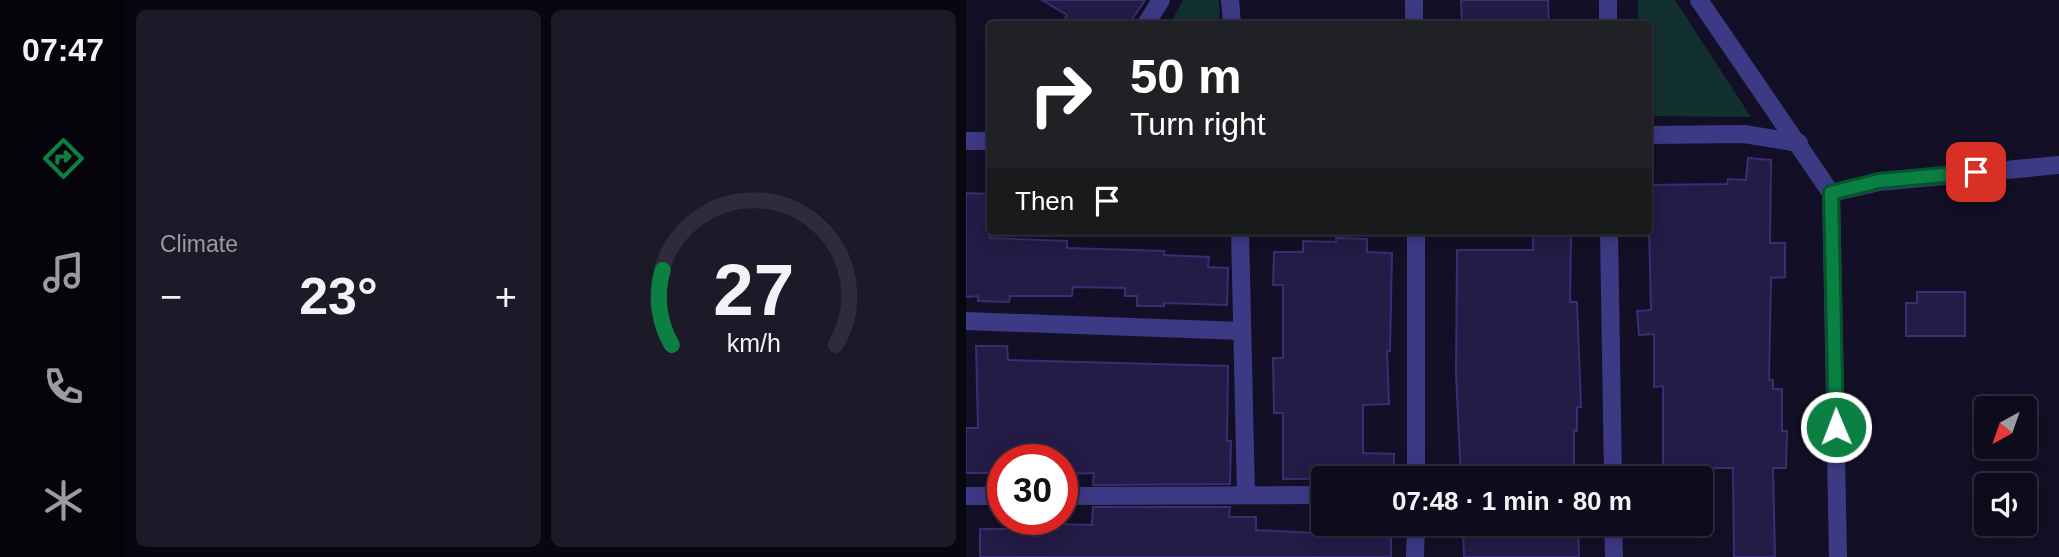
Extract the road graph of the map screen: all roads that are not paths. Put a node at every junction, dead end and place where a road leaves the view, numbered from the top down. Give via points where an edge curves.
1 (1161, 0) edge
2 (1230, 0) edge
3 (1413, 0) edge
4 (1608, 0) edge
5 (1699, 0) edge
6 (1148, 21) edge
7 (1232, 21) edge
8 (1414, 21) edge
9 (1608, 21) edge
10 (1652, 135) edge
11 (966, 141) edge
12 (987, 141) edge
13 (1799, 143) junction
14 (2059, 165) edge
15 (1831, 193) junction
16 (1240, 235) edge
17 (1416, 235) edge
18 (1609, 235) edge
19 (966, 321) edge
20 (1242, 331) junction
21 (1416, 466) edge
22 (1613, 466) edge
23 (1246, 495) junction
24 (1311, 495) edge
25 (966, 496) edge
26 (987, 496) edge
27 (1078, 496) edge
28 (1416, 536) edge
29 (1614, 536) edge
30 (1415, 557) edge
31 (1614, 557) edge
32 (1838, 557) edge

1 - 6 street
2 - 7 street
3 - 8 street
4 - 9 street
5 - 13 street
10 - 13 street via 1744,134
11 - 12 street
13 - 15 street
14 - 15 street via 1879,181
15 - 32 street
16 - 20 street
17 - 21 street
18 - 22 street
19 - 20 street
20 - 23 street
23 - 24 street
23 - 27 street
25 - 26 street
28 - 30 street
29 - 31 street

